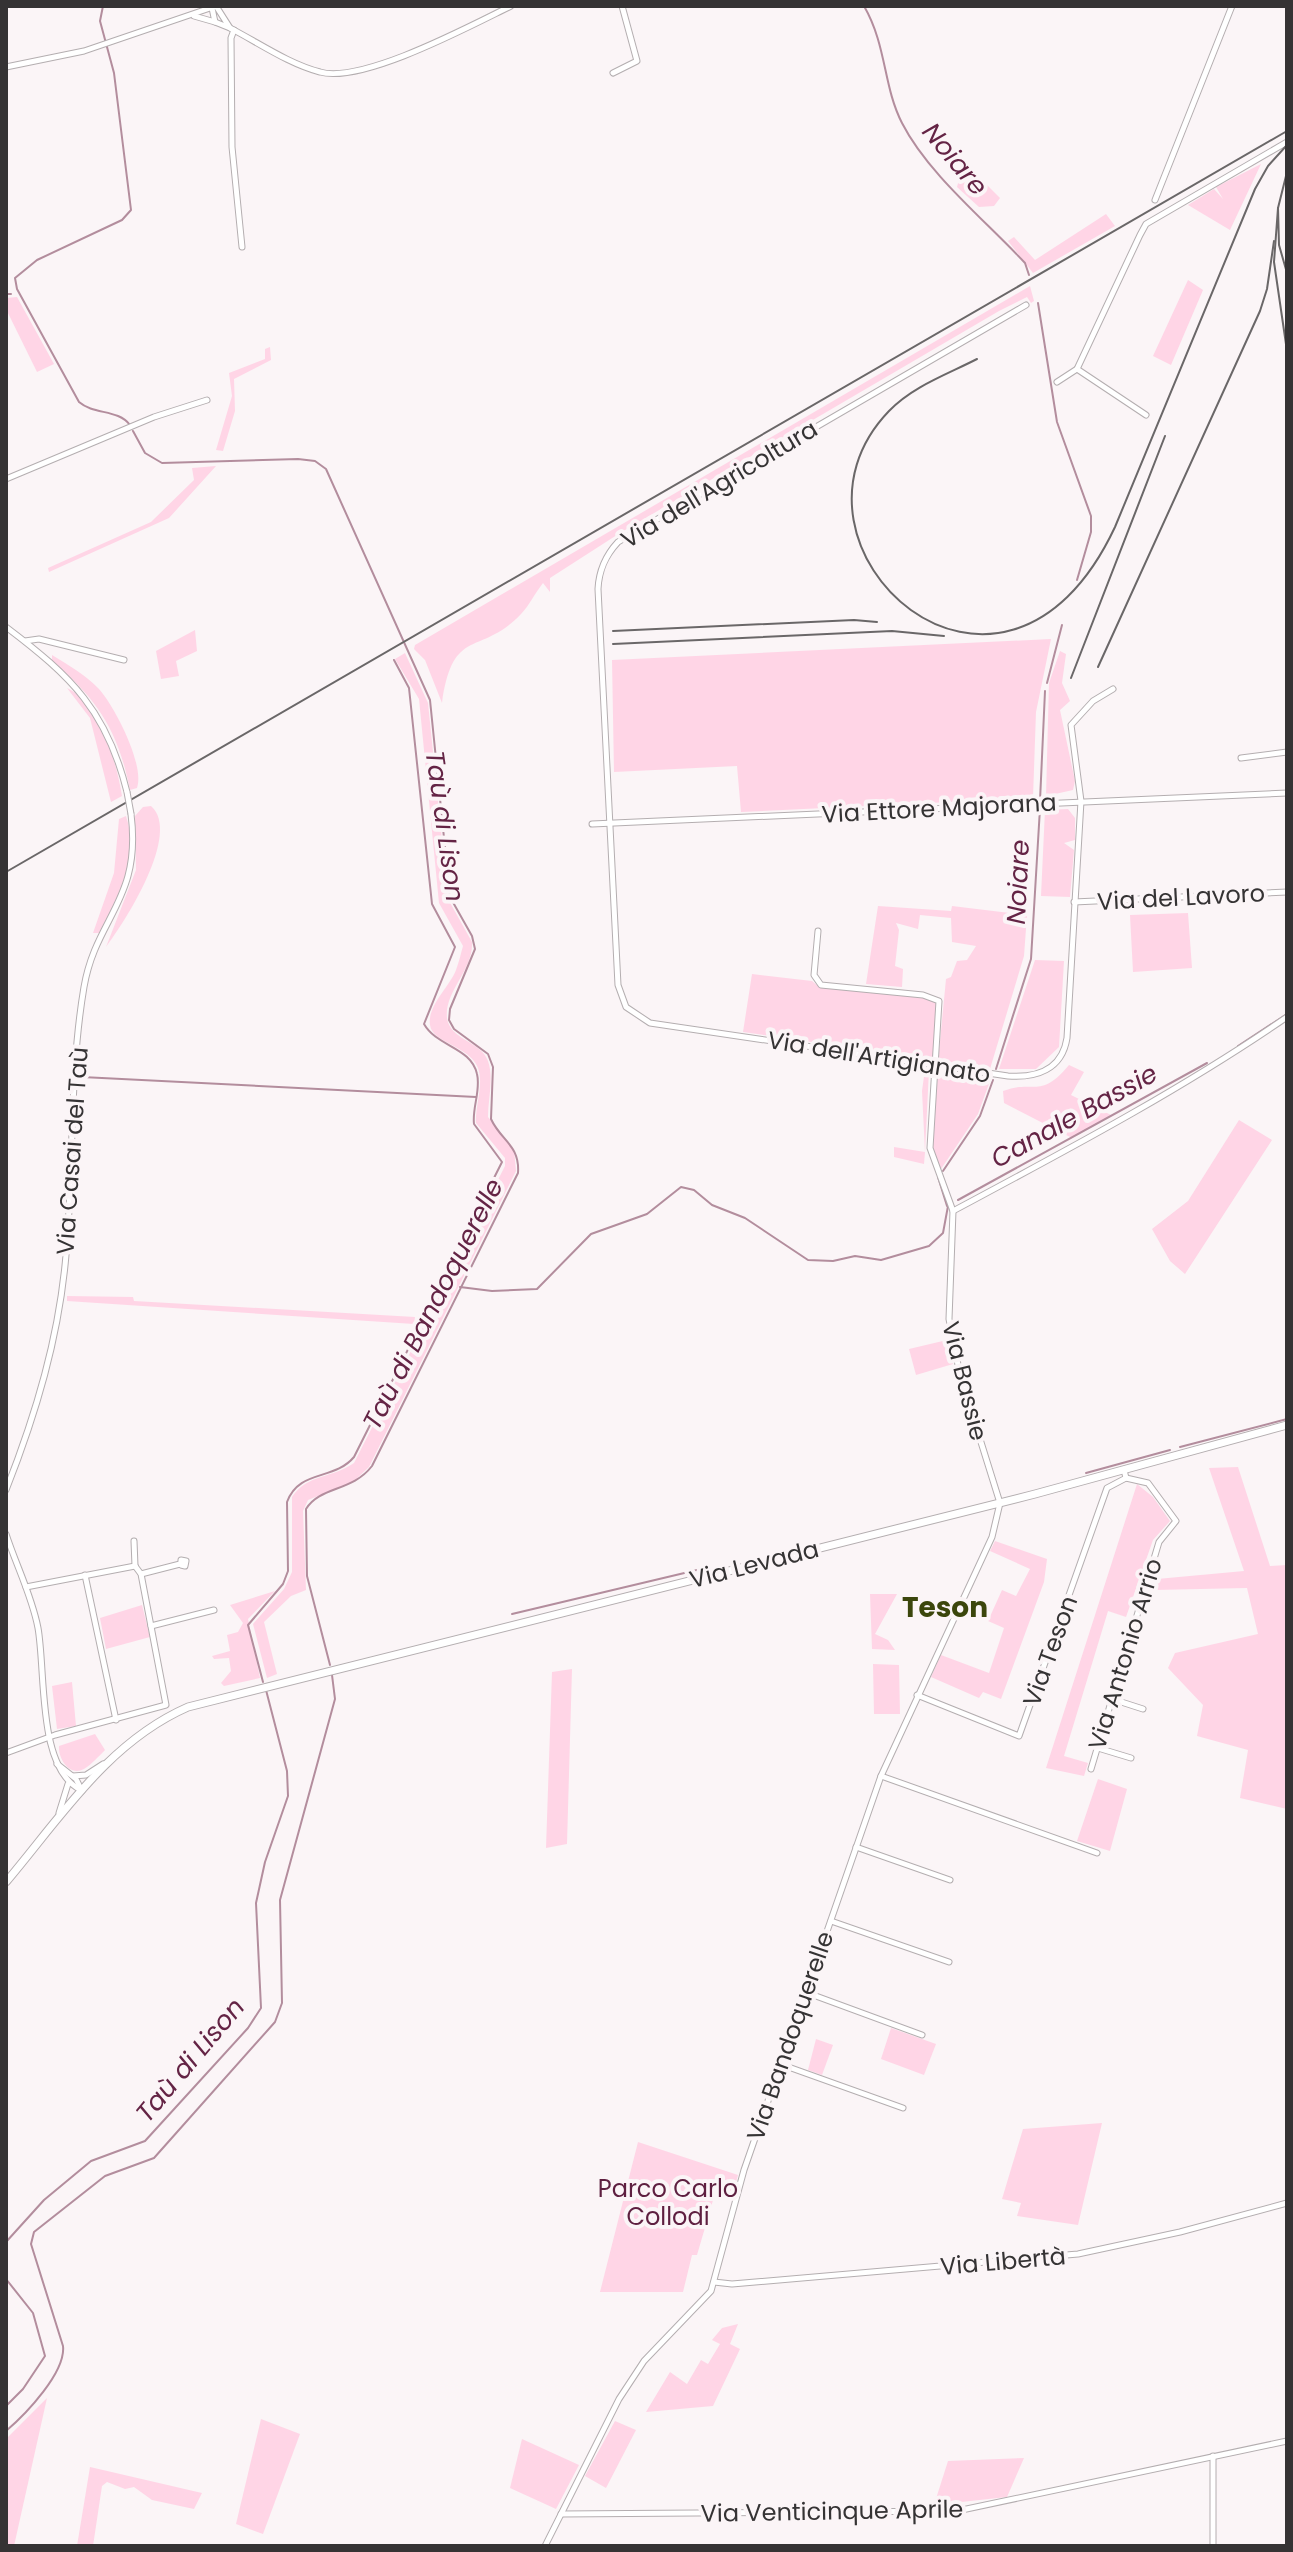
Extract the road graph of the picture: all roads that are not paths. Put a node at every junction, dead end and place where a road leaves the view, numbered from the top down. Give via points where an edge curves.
1 (225, 6) edge
2 (511, 6) edge
3 (622, 6) edge
4 (1232, 6) edge
5 (215, 7) edge
6 (189, 16) junction
7 (225, 16) junction
8 (215, 22) junction
9 (232, 29) junction
10 (6, 67) edge
11 (613, 73) dead end
12 (1287, 142) edge
13 (1155, 200) dead end
14 (242, 247) dead end
15 (1026, 305) dead end
16 (1077, 369) junction
17 (1057, 382) dead end
18 (207, 400) dead end
19 (1146, 415) dead end
20 (6, 479) edge
21 (6, 627) edge
22 (24, 641) junction
23 (124, 660) dead end
24 (1113, 689) dead end
25 (1287, 752) edge
26 (1241, 758) dead end
27 (1287, 793) edge
28 (1081, 801) junction
29 (592, 824) dead end
30 (611, 824) junction
31 (1287, 892) edge
32 (1074, 902) junction
33 (818, 931) dead end
34 (1287, 1017) edge
35 (934, 1065) junction
36 (953, 1211) junction
37 (1287, 1425) edge
38 (1125, 1474) junction
39 (6, 1490) edge
40 (1000, 1503) junction
41 (6, 1534) edge
42 (134, 1541) dead end
43 (180, 1564) dead end
44 (135, 1566) junction
45 (141, 1574) junction
46 (85, 1575) junction
47 (26, 1587) junction
48 (214, 1610) dead end
49 (151, 1626) junction
50 (916, 1695) junction
51 (1112, 1699) junction
52 (1143, 1709) dead end
53 (116, 1720) junction
54 (50, 1739) junction
55 (1097, 1748) junction
56 (6, 1753) edge
57 (1131, 1758) dead end
58 (104, 1763) junction
59 (56, 1764) junction
60 (1091, 1769) dead end
61 (73, 1776) junction
62 (881, 1776) junction
63 (68, 1784) junction
64 (82, 1791) junction
65 (54, 1823) junction
66 (856, 1847) junction
67 (1097, 1853) dead end
68 (950, 1880) dead end
69 (6, 1882) edge
70 (831, 1921) junction
71 (949, 1962) dead end
72 (805, 1992) junction
73 (922, 2035) dead end
74 (780, 2064) junction
75 (903, 2108) dead end
76 (1287, 2203) edge
77 (714, 2282) junction
78 (1287, 2441) edge
79 (1213, 2456) junction
80 (561, 2514) junction
81 (545, 2546) edge
82 (1213, 2546) edge

1 - 7 street
2 - 9 street via 424,46 342,75 319,72
3 - 11 street via 637,61
4 - 13 street
5 - 6 street
5 - 7 street
5 - 8 street
6 - 8 street
6 - 10 street via 111,43
7 - 9 street
8 - 9 street
9 - 14 street via 232,147
12 - 16 street via 1146,224
15 - 30 street, Via dell'Agricoltura via 618,542 608,553 598,589
16 - 17 street
16 - 19 street
18 - 20 street
21 - 22 street
22 - 23 street via 39,639
22 - 39 street, Via Casai del Taù, bridge via 103,722 127,792 134,852 130,879 84,985 57,1323 30,1427
24 - 28 street, Via dell'Artigianato via 1071,725
25 - 26 street
27 - 28 street, Via Ettore Majorana
28 - 30 street, Via Ettore Majorana
28 - 32 street, Via dell'Artigianato
29 - 30 street, Via Ettore Majorana
30 - 35 street, Via dell'Artigianato via 618,985 632,1014 650,1023
31 - 32 street, Via del Lavoro
32 - 35 street, Via dell'Artigianato via 1067,1038 1051,1067 1020,1077
33 - 35 street via 814,975 821,985 939,1001
34 - 36 street via 1116,1123
35 - 36 street via 930,1148
36 - 40 street, Via Bassie via 947,1300 952,1340
37 - 38 main road, Via Levada
38 - 40 main road, Via Levada
38 - 50 street, Via Teson via 1107,1488 1019,1736
38 - 51 street, Via Antonio Arrio via 1148,1483 1176,1521 1159,1542
40 - 50 street, Via Bandoquerelle via 992,1537
40 - 58 main road, Via Levada via 220,1696 178,1711
41 - 47 street
42 - 44 street
43 - 45 street
44 - 45 street
44 - 46 street
45 - 49 street
46 - 47 street
46 - 53 street
47 - 54 street via 38,1627
48 - 49 street
49 - 53 street via 167,1699 164,1707
50 - 62 street, Via Bandoquerelle
51 - 52 street
51 - 55 street, Via Antonio Arrio
53 - 54 street
54 - 56 street
54 - 59 street
55 - 57 street
55 - 60 street, Via Antonio Arrio
58 - 61 street via 86,1775
58 - 64 main road, Via Levada
59 - 61 street
59 - 63 street
61 - 64 street
62 - 66 street, Via Bandoquerelle
62 - 67 street
63 - 64 street
63 - 65 street
64 - 65 main road, Via Levada
65 - 69 main road, Via Levada
66 - 68 street
66 - 70 street, Via Bandoquerelle
70 - 71 street
70 - 72 street, Via Bandoquerelle
72 - 73 street
72 - 74 street, Via Bandoquerelle
74 - 75 street
74 - 77 street, Via Bandoquerelle via 741,2177
76 - 77 street, Via Libertà via 1078,2254
77 - 80 street, Via Bandoquerelle via 644,2361
78 - 79 street, Via Venticinque Aprile
79 - 80 street, Via Venticinque Aprile via 957,2511
79 - 82 street
80 - 81 street, Via Bandoquerelle

